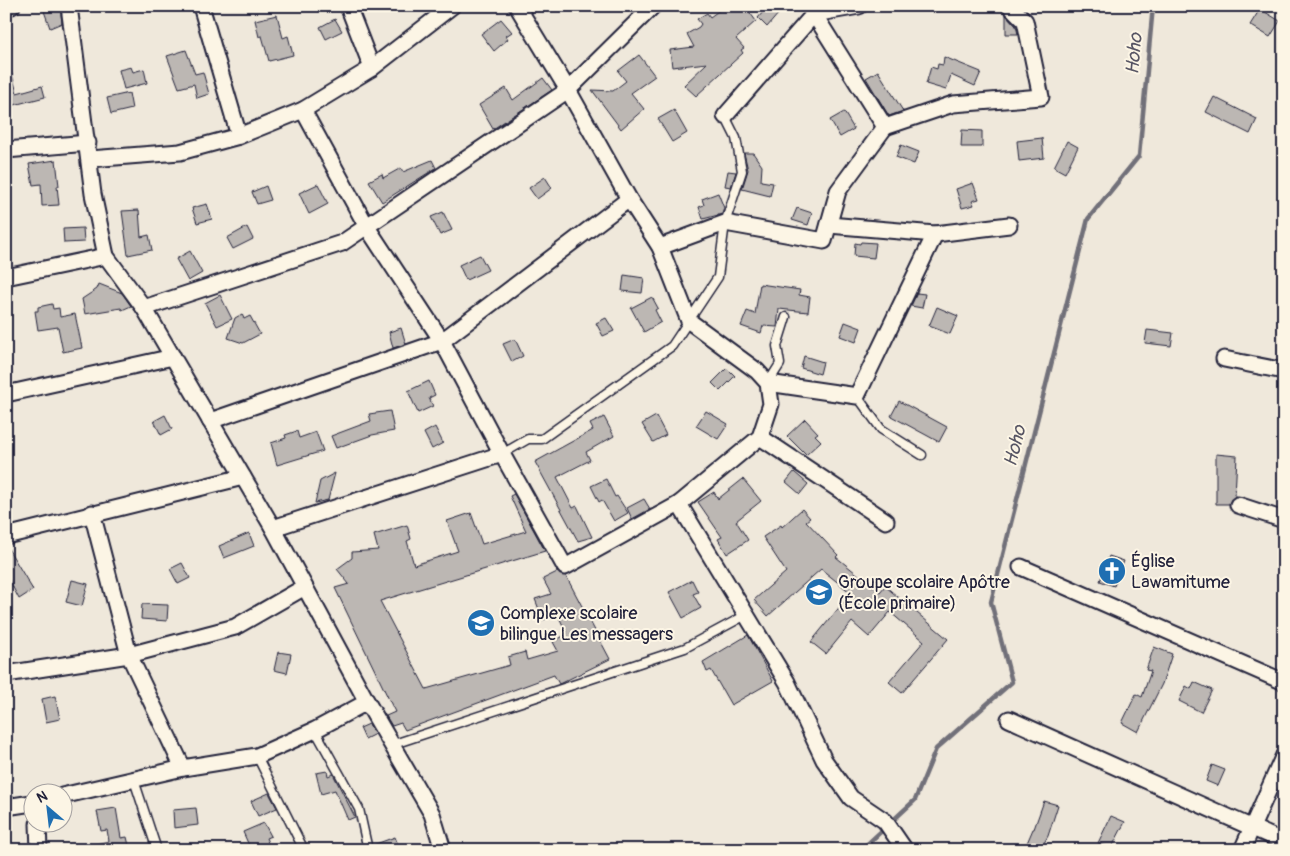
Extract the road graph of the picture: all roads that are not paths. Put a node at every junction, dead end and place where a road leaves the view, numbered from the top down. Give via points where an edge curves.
1 (12, 6) edge
2 (69, 6) edge
3 (201, 6) edge
4 (348, 6) edge
5 (452, 6) edge
6 (517, 6) edge
7 (653, 6) edge
8 (859, 6) edge
9 (1010, 6) edge
10 (6, 8) edge
11 (812, 10) edge
12 (372, 68) junction
13 (568, 90) junction
14 (303, 110) junction
15 (725, 116) joint
16 (885, 127) junction
17 (238, 136) junction
18 (88, 143) junction
19 (6, 150) edge
20 (90, 159) junction
21 (629, 199) junction
22 (725, 224) junction
23 (829, 225) junction
24 (1009, 225) dead end
25 (367, 227) junction
26 (935, 234) junction
27 (660, 247) junction
28 (106, 256) junction
29 (6, 277) edge
30 (144, 308) junction
31 (786, 317) dead end
32 (689, 321) junction
33 (442, 341) junction
34 (173, 357) junction
35 (1224, 359) dead end
36 (1284, 371) edge
37 (768, 384) junction
38 (6, 394) edge
39 (857, 396) junction
40 (210, 421) junction
41 (760, 437) junction
42 (502, 454) junction
43 (922, 455) dead end
44 (243, 477) junction
45 (679, 504) junction
46 (1238, 505) dead end
47 (92, 513) junction
48 (1284, 520) edge
49 (886, 521) dead end
50 (273, 528) junction
51 (6, 536) edge
52 (1022, 566) dead end
53 (304, 588) junction
54 (746, 615) junction
55 (130, 655) junction
56 (6, 674) edge
57 (1284, 682) edge
58 (367, 702) junction
59 (1009, 718) dead end
60 (315, 730) junction
61 (392, 745) junction
62 (1284, 755) edge
63 (256, 756) junction
64 (183, 768) junction
65 (134, 780) junction
66 (72, 794) edge
67 (22, 805) edge
68 (6, 807) edge
69 (1250, 828) junction
70 (38, 834) edge
71 (1284, 842) edge
72 (39, 850) edge
73 (157, 850) edge
74 (304, 850) edge
75 (368, 850) edge
76 (443, 850) edge
77 (905, 850) edge
78 (1242, 850) edge

1 - 10 street
2 - 18 street
3 - 17 street
4 - 12 street
5 - 12 street
6 - 13 street
7 - 13 street
8 - 11 street
9 - 16 street via 1025,21 1041,97 953,104
11 - 15 street
11 - 16 street
12 - 14 street
13 - 21 street
13 - 25 street
14 - 17 street
14 - 25 street
15 - 22 lane via 736,138 742,171
16 - 23 street via 838,191
17 - 20 street via 180,152
18 - 19 street
18 - 20 street
20 - 28 street via 93,194
21 - 27 street
21 - 33 street
22 - 23 street via 824,241
22 - 27 street
22 - 32 lane via 718,277
23 - 26 street
24 - 26 street
25 - 30 street via 342,242
25 - 33 street
26 - 39 street
27 - 32 street
28 - 29 street
28 - 30 street
30 - 34 street
31 - 37 lane via 777,346 780,364
32 - 37 street via 757,371
32 - 42 lane via 672,346 542,439 528,439
33 - 40 street
33 - 42 street
34 - 38 street
34 - 40 street
35 - 36 street
37 - 39 street
37 - 41 street via 771,404
39 - 43 lane via 881,429
40 - 44 street
41 - 45 street
41 - 49 street
42 - 45 street via 565,567
42 - 50 street
44 - 47 street
44 - 50 street
45 - 54 street
46 - 48 street
47 - 51 street
47 - 55 street
50 - 53 street
52 - 57 street
53 - 55 street via 235,627
53 - 58 street
54 - 61 lane via 685,648
54 - 77 street via 787,682 824,760 851,798 888,825
55 - 56 street
55 - 64 street
58 - 60 street
58 - 61 street
59 - 69 street
60 - 63 street
60 - 75 lane via 359,809
61 - 76 street via 432,814
62 - 69 street
63 - 64 street
63 - 74 lane
64 - 65 street
65 - 66 street
65 - 73 lane
67 - 68 street
69 - 71 street
69 - 78 street
70 - 72 street

